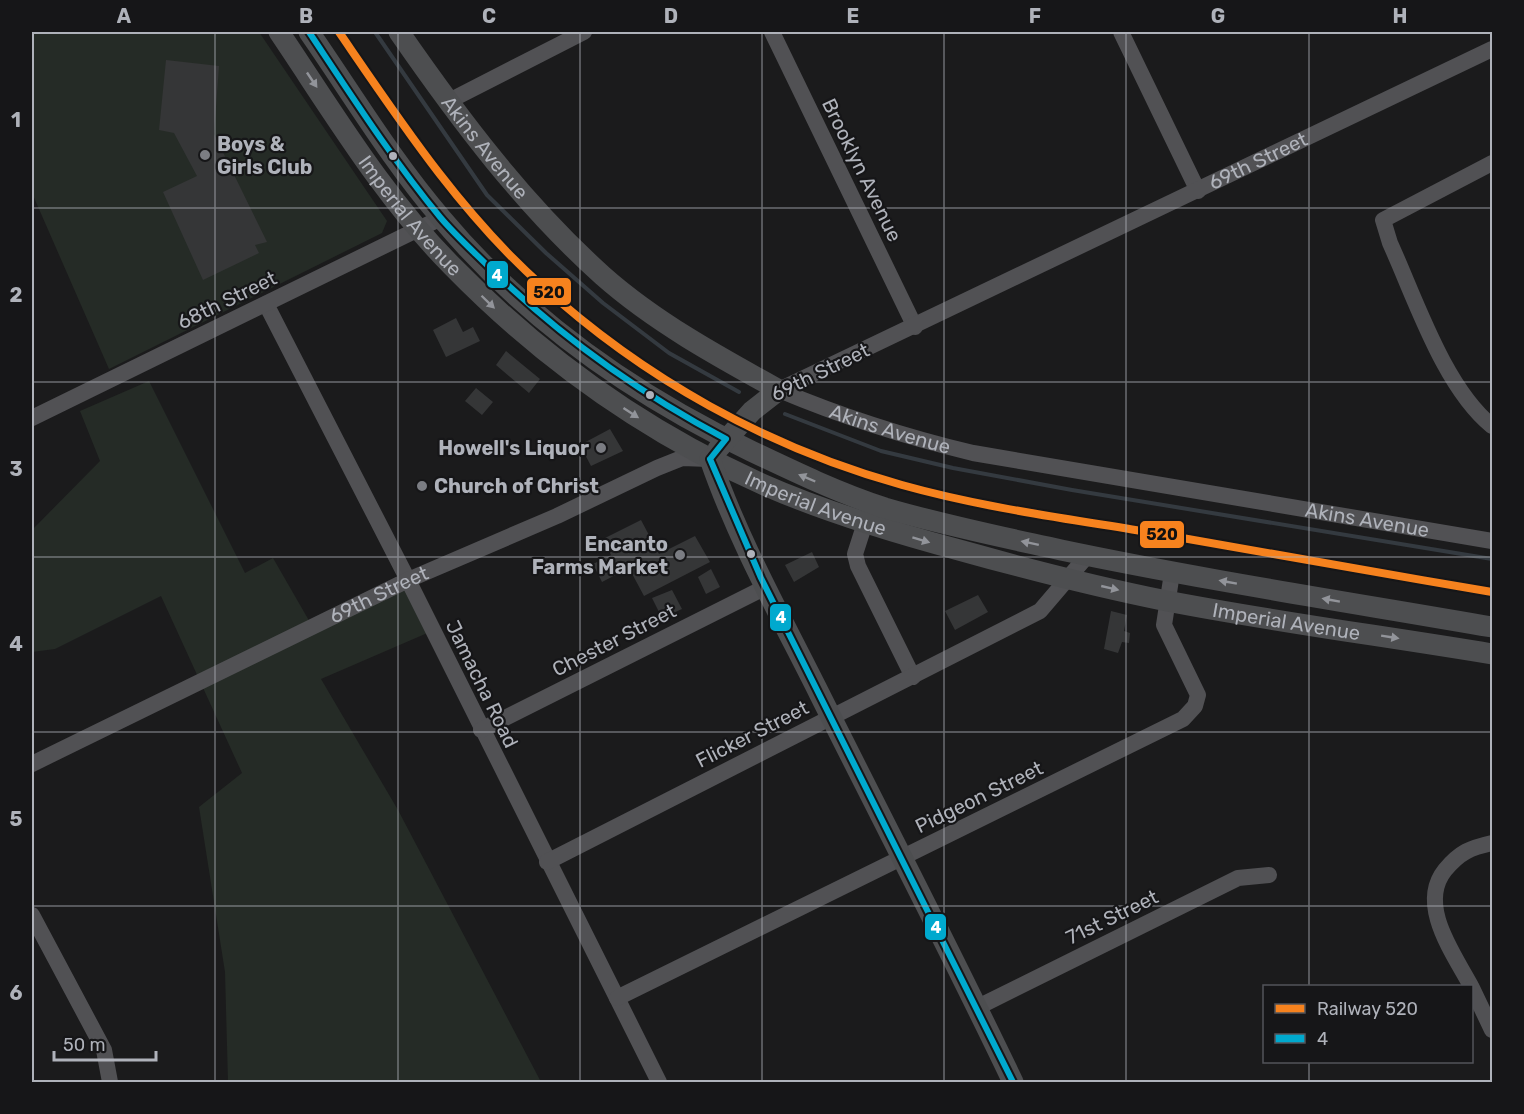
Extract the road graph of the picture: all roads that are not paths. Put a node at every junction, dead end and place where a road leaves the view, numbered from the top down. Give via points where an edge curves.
1 (279, 32) edge
2 (309, 32) edge
3 (399, 32) edge
4 (584, 32) edge
5 (772, 32) edge
6 (1121, 32) edge
7 (1492, 49) edge
8 (447, 102) junction
9 (1492, 163) edge
10 (1198, 191) junction
11 (441, 218) junction
12 (418, 230) junction
13 (266, 304) junction
14 (915, 327) junction
15 (779, 390) junction
16 (32, 418) edge
17 (1492, 426) edge
18 (726, 439) junction
19 (710, 459) junction
20 (865, 522) junction
21 (1492, 541) edge
22 (1087, 556) junction
23 (1172, 573) junction
24 (1069, 578) junction
25 (408, 579) junction
26 (766, 587) junction
27 (1166, 601) junction
28 (1492, 627) edge
29 (1492, 654) edge
30 (913, 677) junction
31 (831, 717) junction
32 (481, 730) junction
33 (32, 764) edge
34 (1492, 843) edge
35 (902, 859) junction
36 (547, 862) junction
37 (1269, 875) dead end
38 (32, 915) edge
39 (1470, 985) edge
40 (1473, 991) edge
41 (616, 998) junction
42 (976, 1008) junction
43 (1492, 1030) edge
44 (110, 1083) edge
45 (658, 1083) edge
46 (1013, 1083) edge

1 -> 12 main road, Imperial Avenue
2 - 11 main road, Imperial Avenue
3 - 8 main road, Akins Avenue
4 - 8 street
5 - 14 street, Brooklyn Avenue
6 - 10 street
7 - 10 street, 69th Street
8 - 15 main road, Akins Avenue via 526,199 604,277 670,326
9 - 17 street via 1383,220 1454,384
10 - 14 street, 69th Street
11 - 12 street, 68th Street
11 - 18 main road, Imperial Avenue via 513,292 567,339 651,399
12 - 13 street, 68th Street
12 -> 19 main road, Imperial Avenue via 510,323 560,364 641,420
13 - 16 street, 68th Street
13 - 25 street, Jamacha Road
14 - 15 street, 69th Street
15 - 18 main road, 69th Street
15 - 21 street, Akins Avenue via 861,423 973,453
18 - 19 main road, 69th Street
22 -> 18 main road, Imperial Avenue via 884,507 806,478
19 - 20 main road, Imperial Avenue via 762,485
19 - 25 street, 69th Street via 682,458
19 - 26 main road via 722,495
20 -> 24 main road, Imperial Avenue
20 - 30 street via 855,554 858,566
22 - 23 main road, Imperial Avenue
22 - 24 street, Flicker Street
23 - 27 street
28 -> 23 main road, Imperial Avenue
24 -> 27 main road, Imperial Avenue
24 - 30 street, Flicker Street via 1040,611
25 - 32 street, Jamacha Road
25 - 33 street, 69th Street
26 - 31 main road
26 - 32 street, Chester Street
27 -> 29 main road, Imperial Avenue
27 - 35 street, Pidgeon Street via 1164,625 1198,695 1196,706 1183,719
30 - 31 street, Flicker Street
31 - 35 main road
31 - 36 street, Flicker Street
32 - 36 street, Jamacha Road
34 - 39 street via 1459,853 1441,875 1437,887 1435,907 1440,926
35 - 41 street, Pidgeon Street
35 - 42 main road
36 - 41 street, Jamacha Road
37 - 42 street, 71st Street via 1238,878
38 - 44 street via 104,1050
40 - 43 street
41 - 45 street, Jamacha Road
42 - 46 main road

